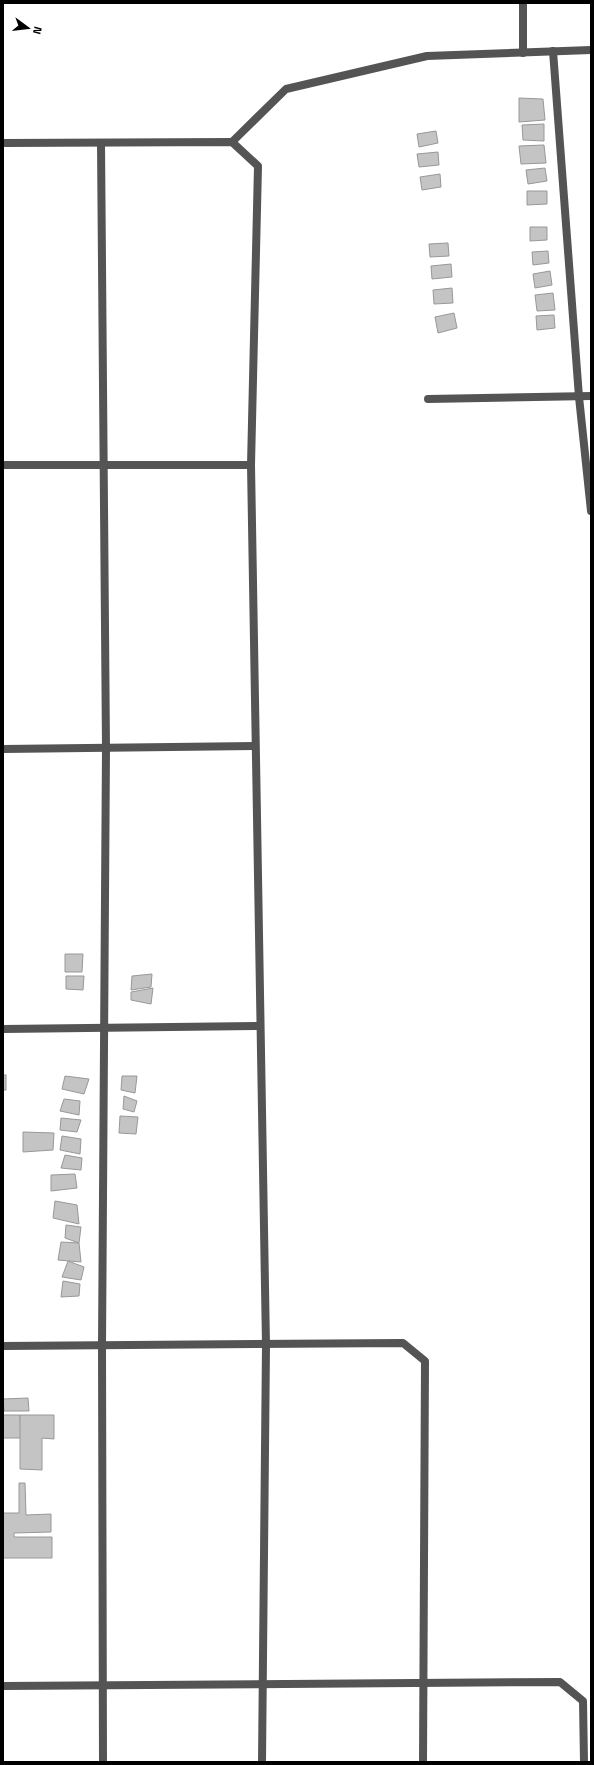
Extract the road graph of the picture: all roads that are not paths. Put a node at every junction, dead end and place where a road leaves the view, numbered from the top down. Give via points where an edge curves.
1 (523, 3) edge
2 (591, 50) edge
3 (523, 52) junction
4 (553, 52) junction
5 (232, 142) junction
6 (3, 143) edge
7 (101, 143) junction
8 (591, 396) edge
9 (579, 397) junction
10 (428, 399) dead end
11 (103, 465) junction
12 (251, 465) junction
13 (3, 466) edge
14 (591, 511) edge
15 (255, 746) junction
16 (106, 748) junction
17 (3, 749) edge
18 (260, 1026) junction
19 (103, 1028) junction
20 (3, 1029) edge
21 (266, 1344) junction
22 (3, 1346) edge
23 (102, 1346) junction
24 (423, 1684) junction
25 (261, 1685) junction
26 (3, 1686) edge
27 (104, 1686) junction
28 (103, 1762) edge
29 (262, 1762) edge
30 (423, 1762) edge
31 (584, 1762) edge

1 - 3 street
2 - 4 street
3 - 4 street
3 - 5 street via 427,56 286,89
4 - 9 street
5 - 7 street
5 - 12 street via 258,166
6 - 7 street
7 - 11 street
8 - 9 street
9 - 10 street
9 - 14 street
11 - 12 street
11 - 13 street
11 - 16 street
12 - 15 street
15 - 16 street
15 - 18 street
16 - 17 street
16 - 19 street
18 - 19 street
18 - 21 street
19 - 20 street
19 - 23 street
21 - 23 street
21 - 24 street via 403,1343 425,1361
21 - 25 street
22 - 23 street
23 - 27 street
24 - 25 street
24 - 30 street
24 - 31 street via 560,1682 583,1700
25 - 27 street
25 - 29 street
26 - 27 street
27 - 28 street

